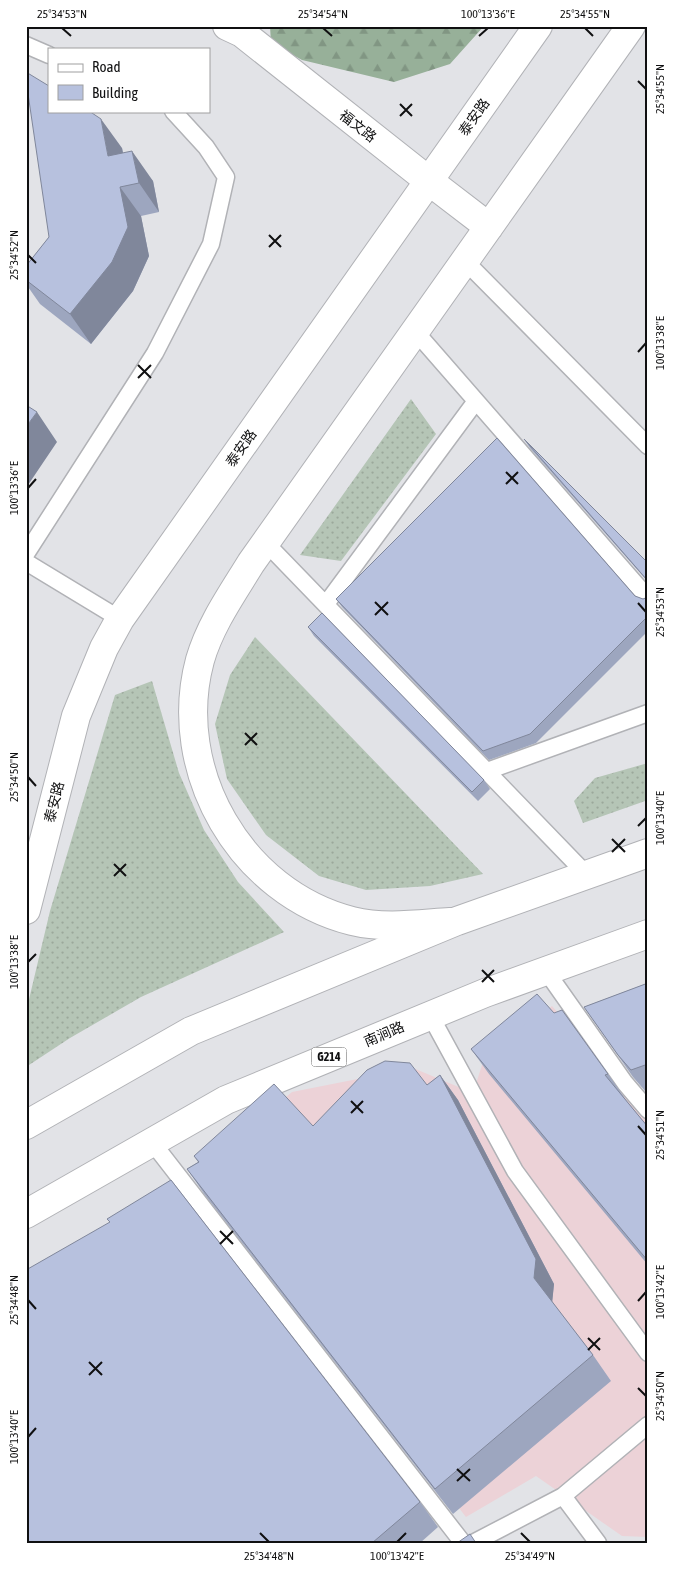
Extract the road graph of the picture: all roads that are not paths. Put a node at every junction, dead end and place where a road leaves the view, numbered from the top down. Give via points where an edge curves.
1 (228, 26) edge
2 (538, 26) edge
3 (631, 26) edge
4 (26, 45) edge
5 (48, 55) edge
6 (174, 112) edge
7 (428, 181) junction
8 (489, 227) junction
9 (465, 261) junction
10 (415, 331) junction
11 (476, 402) junction
12 (648, 446) edge
13 (265, 542) junction
14 (26, 554) edge
15 (26, 562) edge
16 (648, 598) edge
17 (326, 604) junction
18 (120, 619) junction
19 (648, 713) edge
20 (486, 771) junction
21 (648, 853) edge
22 (587, 875) junction
23 (26, 910) edge
24 (457, 921) junction
25 (648, 934) edge
26 (546, 971) junction
27 (430, 1015) junction
28 (648, 1110) edge
29 (26, 1125) edge
30 (152, 1142) junction
31 (26, 1214) edge
32 (648, 1353) edge
33 (648, 1425) edge
34 (563, 1496) junction
35 (463, 1543) edge
36 (473, 1543) edge
37 (598, 1543) edge

1 - 7 main road, 福文路 via 242,33
2 - 7 main road, 泰安路
3 - 8 main road
4 - 5 lane
6 - 14 lane via 206,147 226,177 211,244 155,353
7 - 8 main road, 福文路
7 - 18 main road, 泰安路
8 - 9 main road
9 - 10 main road
9 - 12 lane
10 - 11 lane
10 - 13 main road
11 - 16 lane
11 - 17 lane
13 - 17 lane
13 - 24 main road via 228,600 200,661 194,732 200,765 213,804 252,861 288,892 317,910 366,923 412,925
15 - 18 lane
17 - 20 lane
18 - 23 main road, 泰安路 via 104,648 76,716
19 - 20 lane
20 - 22 lane
21 - 22 main road
22 - 24 main road
24 - 29 main road via 191,1031
25 - 26 main road, 南涧路 / G214
26 - 27 main road, 南涧路 / G214
26 - 28 lane via 625,1083
27 - 30 main road, 南涧路 / G214 via 226,1100
27 - 32 lane via 515,1171
30 - 31 main road, 南涧路 / G214
30 - 35 lane
33 - 34 lane
34 - 36 lane
34 - 37 lane

